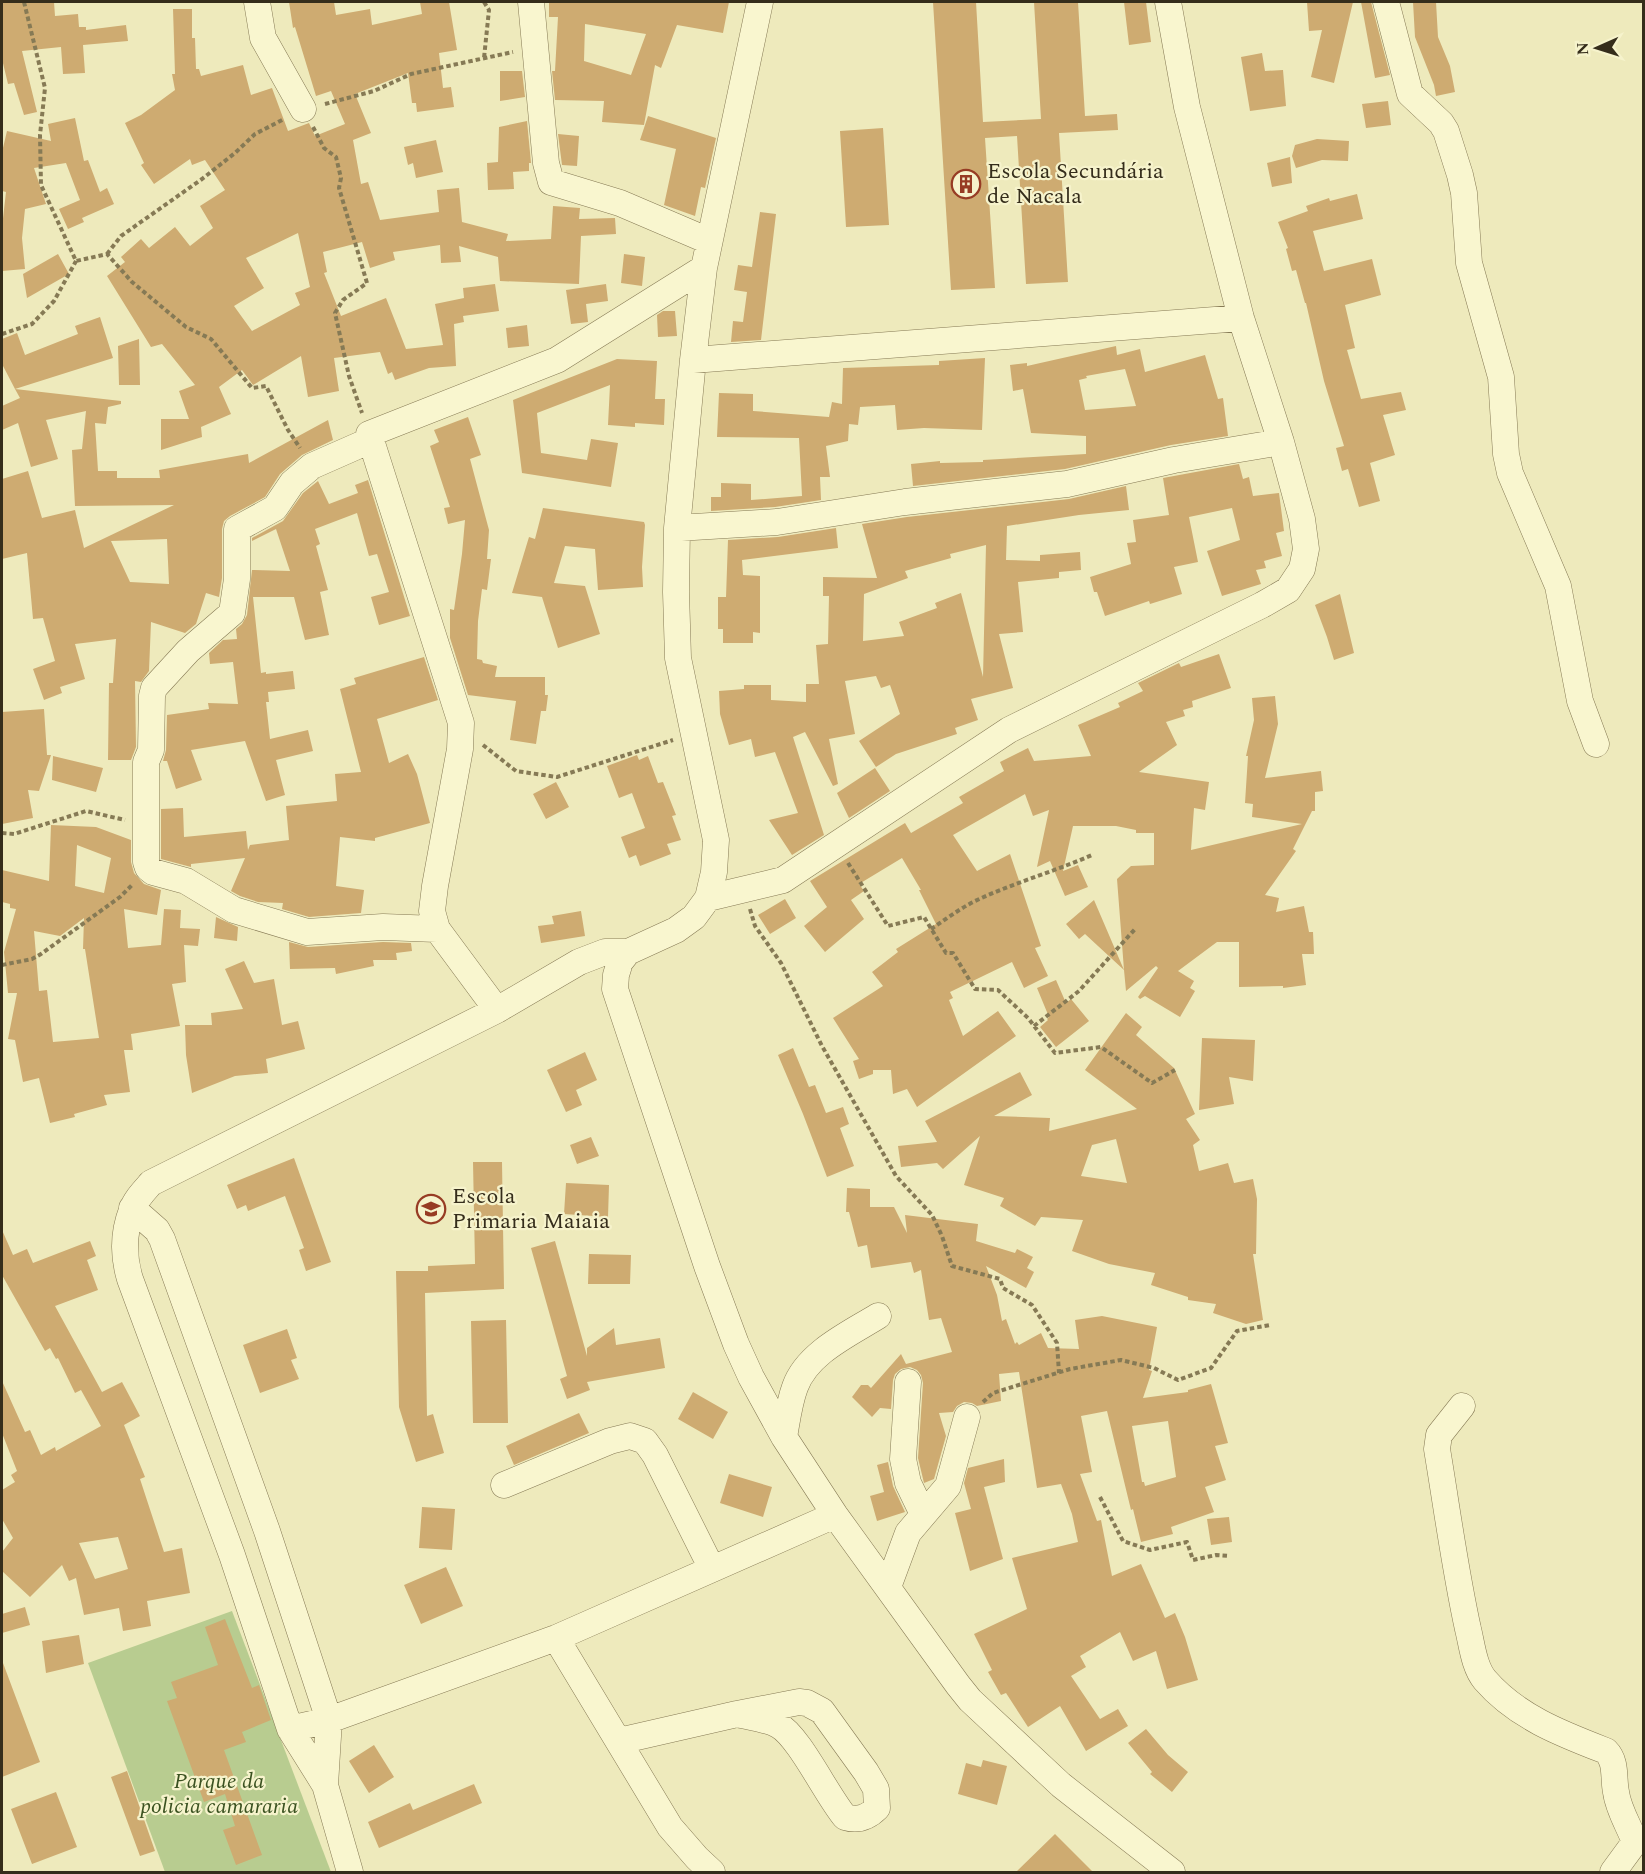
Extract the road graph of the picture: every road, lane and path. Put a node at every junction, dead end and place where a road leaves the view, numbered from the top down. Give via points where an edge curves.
1 (24, 2) edge
2 (257, 2) edge
3 (484, 2) edge
4 (531, 2) edge
5 (760, 2) edge
6 (1168, 2) edge
7 (1386, 2) edge
8 (484, 58) dead end
9 (303, 109) joint
10 (710, 241) junction
11 (76, 261) junction
12 (704, 267) junction
13 (1241, 318) junction
14 (2, 334) edge
15 (693, 360) junction
16 (370, 437) junction
17 (1281, 442) junction
18 (312, 466) junction
19 (677, 528) junction
20 (461, 723) junction
21 (694, 733) junction
22 (1596, 744) dead end
23 (146, 825) junction
24 (2, 833) edge
25 (836, 845) junction
26 (1092, 855) dead end
27 (148, 868) junction
28 (742, 889) junction
29 (708, 898) junction
30 (1136, 928) dead end
31 (437, 929) junction
32 (931, 929) junction
33 (628, 952) junction
34 (2, 965) edge
35 (497, 1010) junction
36 (1034, 1026) junction
37 (1175, 1070) dead end
38 (132, 1208) junction
39 (878, 1316) dead end
40 (1270, 1325) dead end
41 (1059, 1373) junction
42 (908, 1382) dead end
43 (1462, 1406) dead end
44 (967, 1417) joint
45 (784, 1437) junction
46 (504, 1485) dead end
47 (1100, 1497) dead end
48 (923, 1514) junction
49 (836, 1515) junction
50 (1230, 1557) dead end
51 (712, 1569) junction
52 (888, 1587) junction
53 (556, 1638) junction
54 (737, 1714) junction
55 (329, 1720) junction
56 (290, 1729) junction
57 (619, 1741) junction
58 (325, 1785) junction
59 (1640, 1841) edge
60 (348, 1872) edge
61 (712, 1872) edge
62 (1172, 1872) edge
63 (1613, 1872) edge

1 - 11 path via 45,88 40,135 41,185
2 - 9 street via 263,38
3 - 8 path via 489,10
4 - 10 street via 551,182 620,202
5 - 10 street
6 - 13 street via 1187,107
7 - 22 street via 1410,94 1446,131 1460,175 1472,277 1501,377 1510,473 1558,586 1576,685
9 - 16 path via 324,148 336,157 339,188 367,283 343,300 334,313 349,376
10 - 12 street
11 - 14 path via 54,301 32,324
11 - 18 path via 107,254 132,282 186,327 211,339 252,388 266,386
12 - 15 street
12 - 16 street via 557,360
13 - 15 street
13 - 17 street
15 - 19 street
16 - 18 street
16 - 20 street
17 - 19 street via 1174,459 1067,484 904,502 777,522
17 - 25 street via 1306,549 1302,569 1288,590 1010,730
18 - 23 street via 291,483 275,508 237,529 232,613 188,651 154,688 151,750 146,762
19 - 21 street via 678,658
20 - 21 path via 516,771 557,777
20 - 31 street via 432,911
21 - 29 street via 716,840
23 - 24 path via 86,811 14,834
23 - 27 street
25 - 28 street via 783,880
25 - 32 path via 888,926 924,917
26 - 32 path via 972,902
27 - 31 street via 186,881 234,910 308,933 382,927
27 - 34 path via 120,897 41,954
28 - 29 street
28 - 41 path via 755,926 781,963 863,1120 896,1176 932,1215 952,1266 1000,1279 1003,1288 1032,1305 1057,1343
29 - 33 street via 694,917 676,930
30 - 36 path via 1079,991
31 - 35 street
32 - 36 path via 946,953 953,953 975,989 998,990
33 - 35 street via 605,952 579,962
33 - 45 street via 620,962 615,989 736,1344
35 - 38 street via 151,1183
36 - 37 path via 1055,1053 1101,1047 1152,1083
38 - 55 street via 162,1239 267,1530
38 - 56 street via 125,1261
39 - 45 street via 808,1364 795,1386
40 - 41 path via 1237,1331 1211,1368 1179,1380 1154,1368 1121,1360
41 - 44 path via 993,1393
42 - 48 street via 903,1459 908,1483
43 - 59 street via 1437,1441 1458,1586 1475,1660 1485,1680 1524,1714 1611,1756 1616,1793
44 - 48 street via 948,1486
45 - 49 street
46 - 51 street via 610,1441 630,1436 645,1441
47 - 50 path via 1123,1541 1150,1550 1187,1542 1193,1560 1216,1555
48 - 52 street via 908,1533
49 - 51 street
49 - 52 street
51 - 53 street
52 - 62 street via 970,1700 1061,1785
53 - 55 street
53 - 57 street
54 - 54 street via 799,1702 816,1706 866,1772 876,1789 877,1808 861,1819 845,1817 782,1728
54 - 57 street
55 - 56 street
55 - 58 street
56 - 58 street
57 - 61 street via 670,1827
58 - 60 street
59 - 63 street

